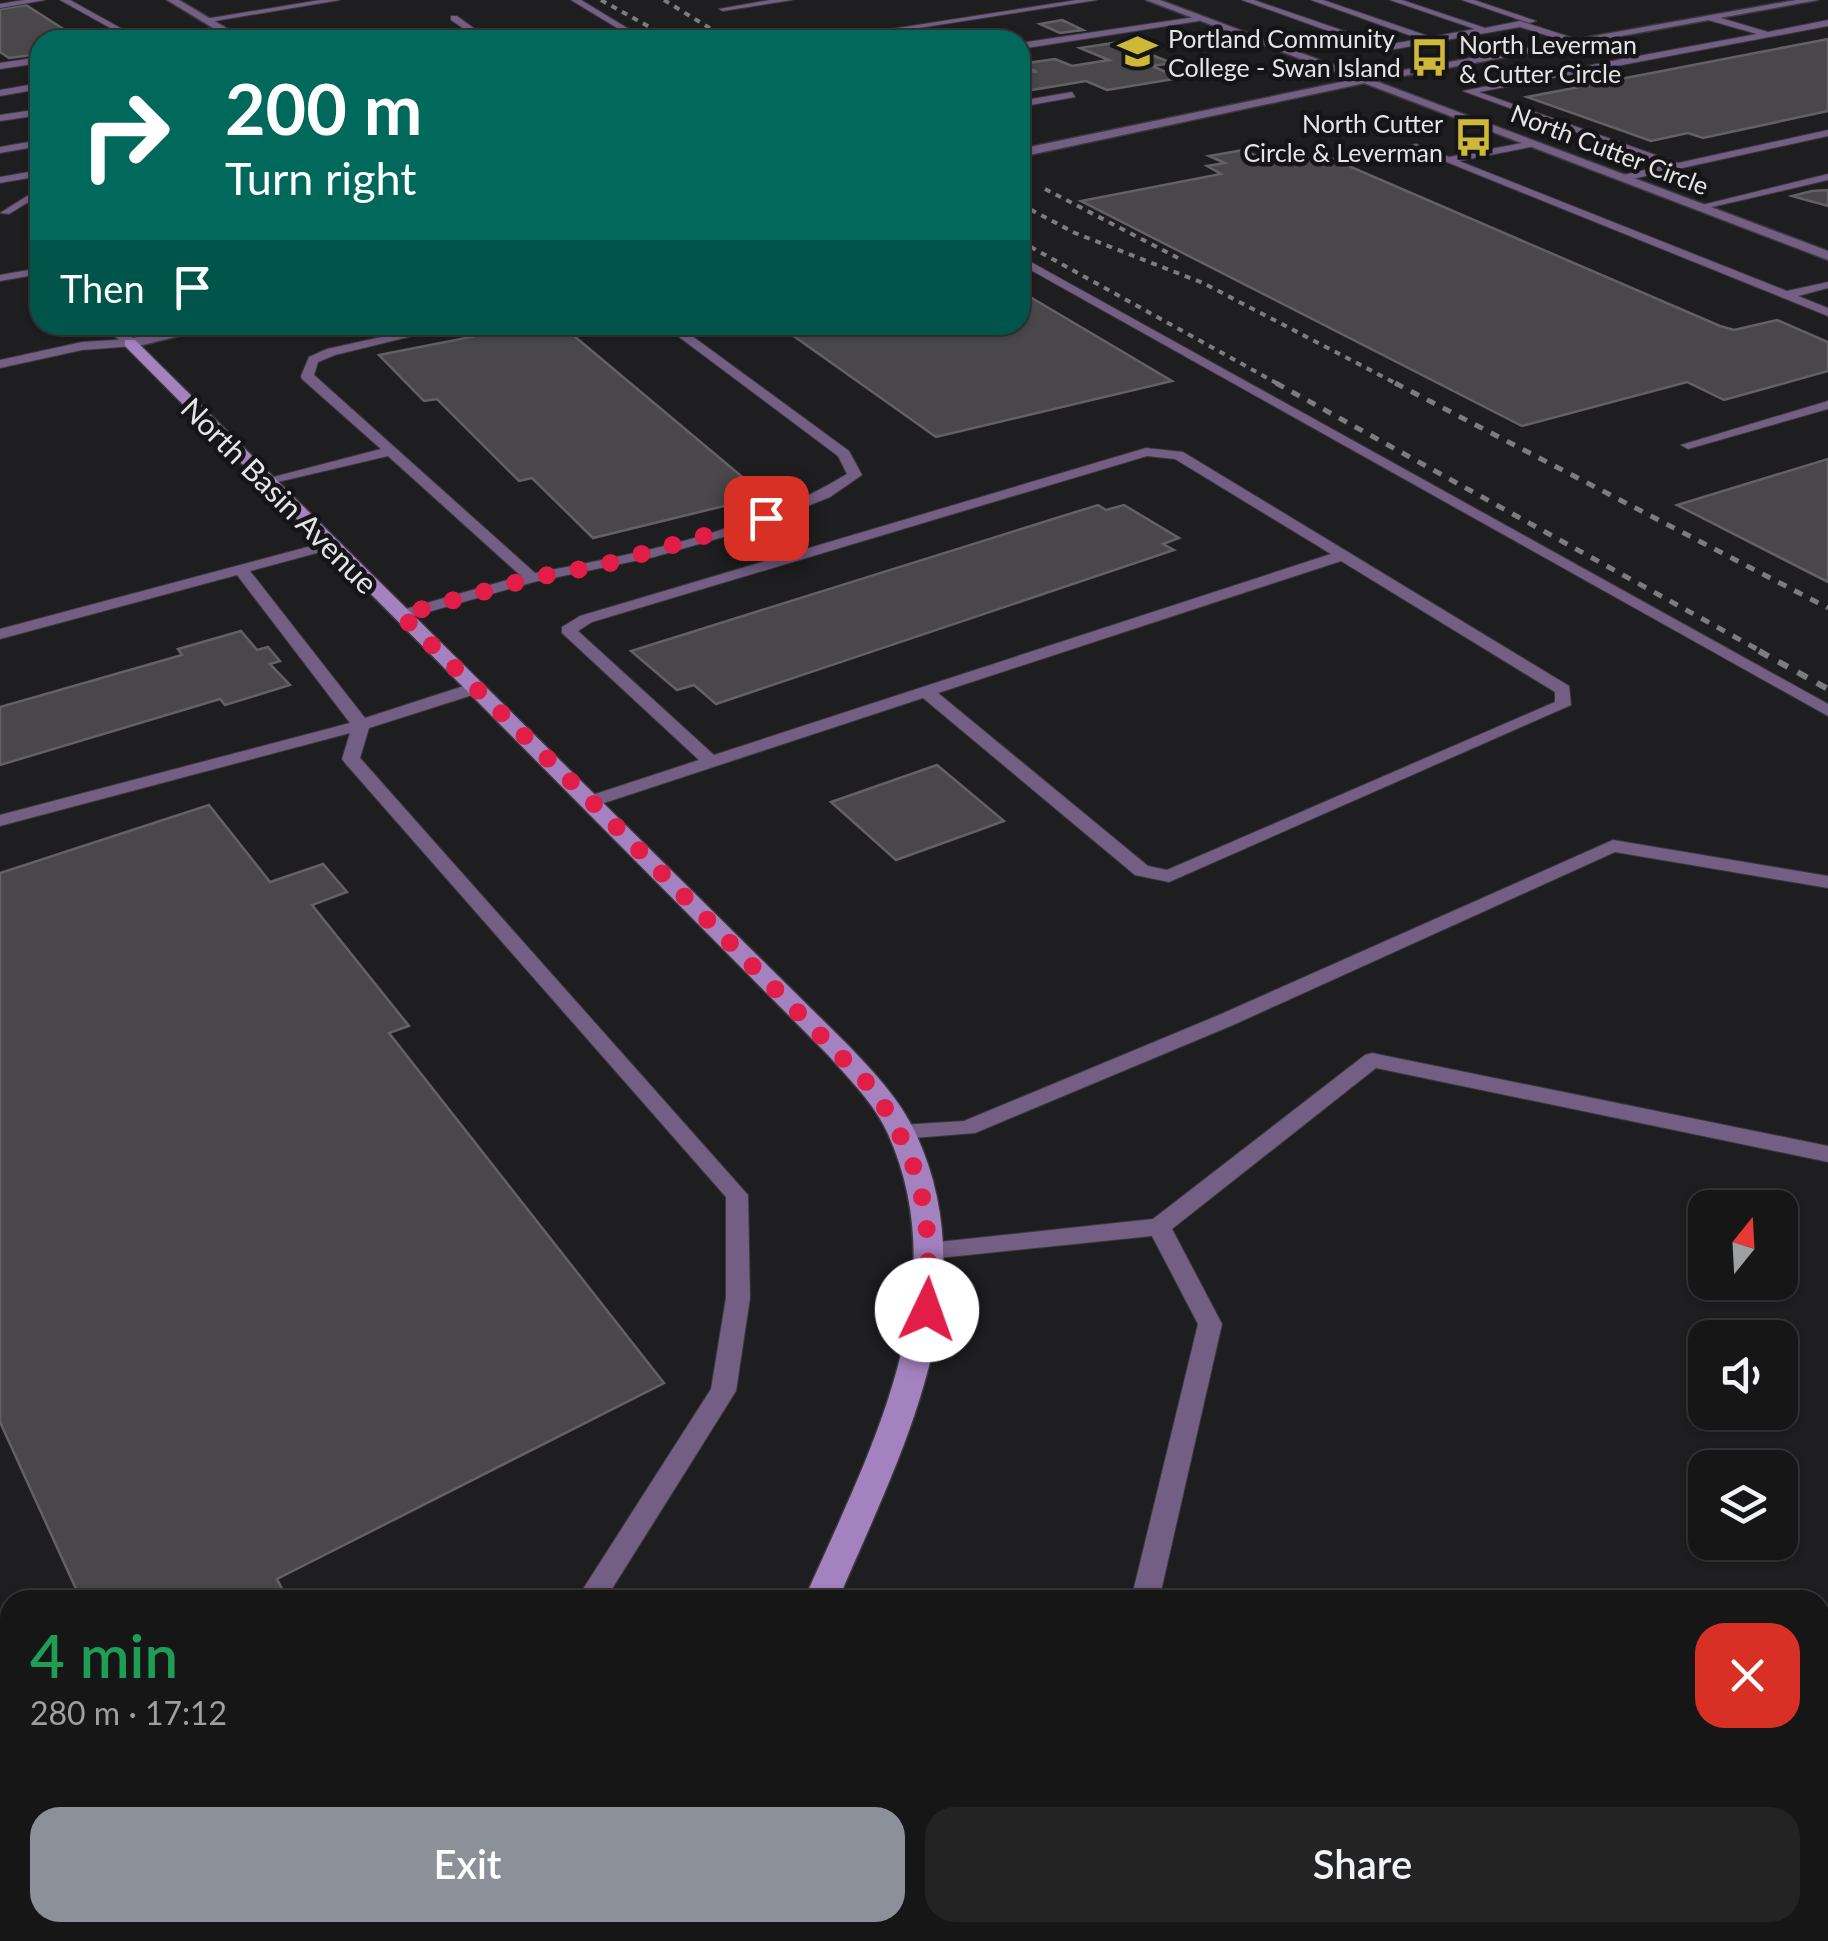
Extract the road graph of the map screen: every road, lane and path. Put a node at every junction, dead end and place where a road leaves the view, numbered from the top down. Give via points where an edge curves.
1 (41, 0) edge
2 (64, 0) edge
3 (172, 0) edge
4 (336, 0) edge
5 (575, 0) edge
6 (788, 0) edge
7 (1093, 0) edge
8 (1157, 0) edge
9 (1246, 0) edge
10 (1314, 0) edge
11 (1394, 0) edge
12 (1466, 0) edge
13 (1813, 0) edge
14 (0, 6) edge
15 (723, 9) dead end
16 (454, 18) dead end
17 (1198, 18) junction
18 (1712, 18) junction
19 (208, 20) junction
20 (1828, 23) edge
21 (1520, 24) junction
22 (224, 29) joint
23 (120, 30) edge
24 (218, 30) edge
25 (471, 30) edge
26 (626, 30) edge
27 (891, 30) edge
28 (1486, 30) junction
29 (1768, 34) junction
30 (1430, 40) junction
31 (1578, 42) junction
32 (1030, 44) edge
33 (1632, 60) junction
34 (30, 62) edge
35 (0, 66) edge
36 (1365, 80) junction
37 (30, 88) edge
38 (0, 92) edge
39 (1072, 96) dead end
40 (1030, 102) edge
41 (30, 114) edge
42 (0, 118) edge
43 (1828, 133) edge
44 (1532, 144) junction
45 (30, 146) edge
46 (1412, 146) dead end
47 (0, 150) edge
48 (1030, 152) edge
49 (1449, 160) junction
50 (1677, 166) junction
51 (30, 174) edge
52 (1828, 177) edge
53 (1623, 178) junction
54 (0, 180) edge
55 (30, 197) edge
56 (1698, 206) junction
57 (30, 209) edge
58 (3, 213) edge
59 (1828, 256) edge
60 (1030, 264) edge
61 (30, 274) edge
62 (0, 278) edge
63 (1828, 284) edge
64 (1786, 295) junction
65 (1828, 312) edge
66 (120, 335) edge
67 (168, 335) edge
68 (406, 335) edge
69 (683, 335) edge
70 (130, 343) junction
71 (0, 364) edge
72 (1828, 405) edge
73 (1688, 446) dead end
74 (391, 451) junction
75 (266, 481) junction
76 (330, 545) junction
77 (1344, 555) junction
78 (242, 569) junction
79 (532, 578) junction
80 (401, 615) junction
81 (0, 634) edge
82 (476, 688) junction
83 (927, 693) junction
84 (1828, 712) edge
85 (362, 725) junction
86 (712, 763) junction
87 (592, 802) junction
88 (0, 821) edge
89 (1828, 882) edge
90 (901, 1132) junction
91 (1828, 1154) edge
92 (1159, 1227) junction
93 (929, 1251) junction
94 (596, 1590) edge
95 (825, 1590) edge
96 (1147, 1590) edge

1 - 14 lane
2 - 23 lane
3 - 19 street
4 - 19 lane
5 - 26 lane
6 - 15 lane
7 - 27 lane
8 - 17 street, North Cutter Circle
9 - 30 lane via 1384,48
10 - 30 lane
11 - 28 lane
12 - 21 lane via 1535,22
13 - 18 street
16 - 25 lane
17 - 32 lane
17 - 36 street, North Cutter Circle
18 - 29 lane
18 - 31 street
19 - 22 street
20 - 29 lane
21 - 28 lane
21 - 31 lane
22 - 24 lane
28 - 30 lane
29 - 33 lane
31 - 33 lane
31 - 36 street
33 - 50 lane via 1468,91
34 - 35 lane
36 - 44 street, North Cutter Circle
36 - 48 street
37 - 38 lane
39 - 40 lane
41 - 42 lane
43 - 50 lane
44 - 49 lane
44 - 53 street, North Cutter Circle
45 - 47 lane
46 - 49 lane
49 - 64 lane
50 - 53 lane
51 - 54 lane
52 - 56 lane
53 - 56 street, North Cutter Circle
55 - 58 lane
56 - 59 street, North Cutter Circle
57 - 58 lane
60 - 84 lane
61 - 62 lane
63 - 64 lane
64 - 65 lane
66 - 70 street, North Basin Avenue
67 - 70 street
68 - 74 lane via 330,352 307,367 307,376
69 - 79 lane via 844,454 855,475 798,508 603,565
70 - 71 lane
70 - 75 main road, North Basin Avenue
72 - 73 lane
74 - 75 lane
74 - 79 lane
75 - 76 main road, North Basin Avenue
76 - 78 lane
76 - 80 main road, North Basin Avenue
77 - 83 lane
77 - 83 lane via 1563,690 1563,705 1170,876 1142,871
77 - 86 lane via 1178,455 1146,452 586,619 568,630
78 - 81 lane
78 - 85 lane
79 - 80 lane
80 - 82 main road, North Basin Avenue
82 - 85 lane
82 - 87 main road, North Basin Avenue
83 - 86 lane
85 - 88 lane
85 - 94 lane via 351,759 737,1195 738,1298 723,1391
86 - 87 lane
87 - 90 main road, North Basin Avenue via 836,1048
89 - 90 lane via 1613,846 967,1128
90 - 93 main road, North Basin Avenue via 918,1170
91 - 92 lane via 1372,1060
92 - 93 lane
92 - 96 lane via 1210,1324
93 - 95 main road, North Basin Avenue via 920,1351

